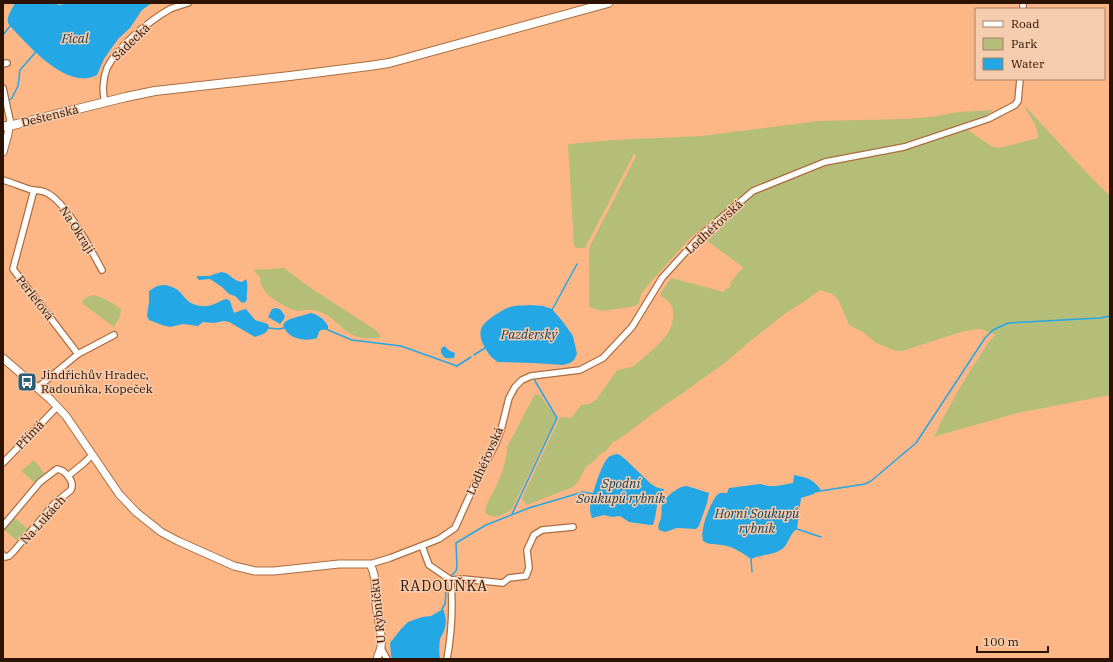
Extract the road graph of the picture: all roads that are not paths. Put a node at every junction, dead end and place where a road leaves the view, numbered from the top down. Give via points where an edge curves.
1 (188, 3) edge
2 (608, 3) edge
3 (1020, 80) edge
4 (3, 88) edge
5 (106, 102) junction
6 (6, 126) edge
7 (3, 152) edge
8 (3, 180) edge
9 (34, 190) junction
10 (102, 270) dead end
11 (114, 335) dead end
12 (78, 354) junction
13 (3, 358) edge
14 (37, 388) junction
15 (57, 407) junction
16 (92, 455) junction
17 (3, 463) edge
18 (68, 476) junction
19 (3, 526) edge
20 (573, 527) dead end
21 (422, 546) junction
22 (3, 555) edge
23 (370, 564) junction
24 (451, 580) junction
25 (381, 648) junction
26 (376, 659) edge
27 (387, 659) edge
28 (447, 659) edge

1 - 5 street, Sádecká via 172,9 150,23 114,56 105,74
2 - 5 main road, Deštenská via 369,66 155,91
3 - 21 street, Lodhéřovská via 1018,101 1015,105 988,119 904,147 825,162 753,191 702,235 662,278 632,327 602,358 580,370 531,376 522,380 509,398 496,443 455,528
4 - 6 street, Deštenská via 10,120
5 - 6 main road, Deštenská
6 - 7 street via 8,134
8 - 9 street, Na Okraji
9 - 10 street, Na Okraji via 46,192 60,203 84,237
9 - 12 street, Perleťová via 13,269
11 - 12 street
12 - 14 street
13 - 14 street, Lodhéřovská
14 - 15 street, Lodhéřovská
15 - 16 street, Lodhéřovská
15 - 17 street, Přímá
16 - 18 street
16 - 23 street, Lodhéřovská via 119,494 161,532 234,566 255,571 274,571 339,564
18 - 19 street via 63,470 57,469 40,482
18 - 22 street, Na Lukách via 71,490 56,503 14,552 9,556
20 - 24 street via 542,530 534,535 528,550 529,568 526,576 509,578 503,583
21 - 23 street, Lodhéřovská
21 - 24 street via 429,565
23 - 25 street, U Rybníčku via 374,570
24 - 28 street via 453,605
25 - 26 street
25 - 27 street, U Rybníčku

